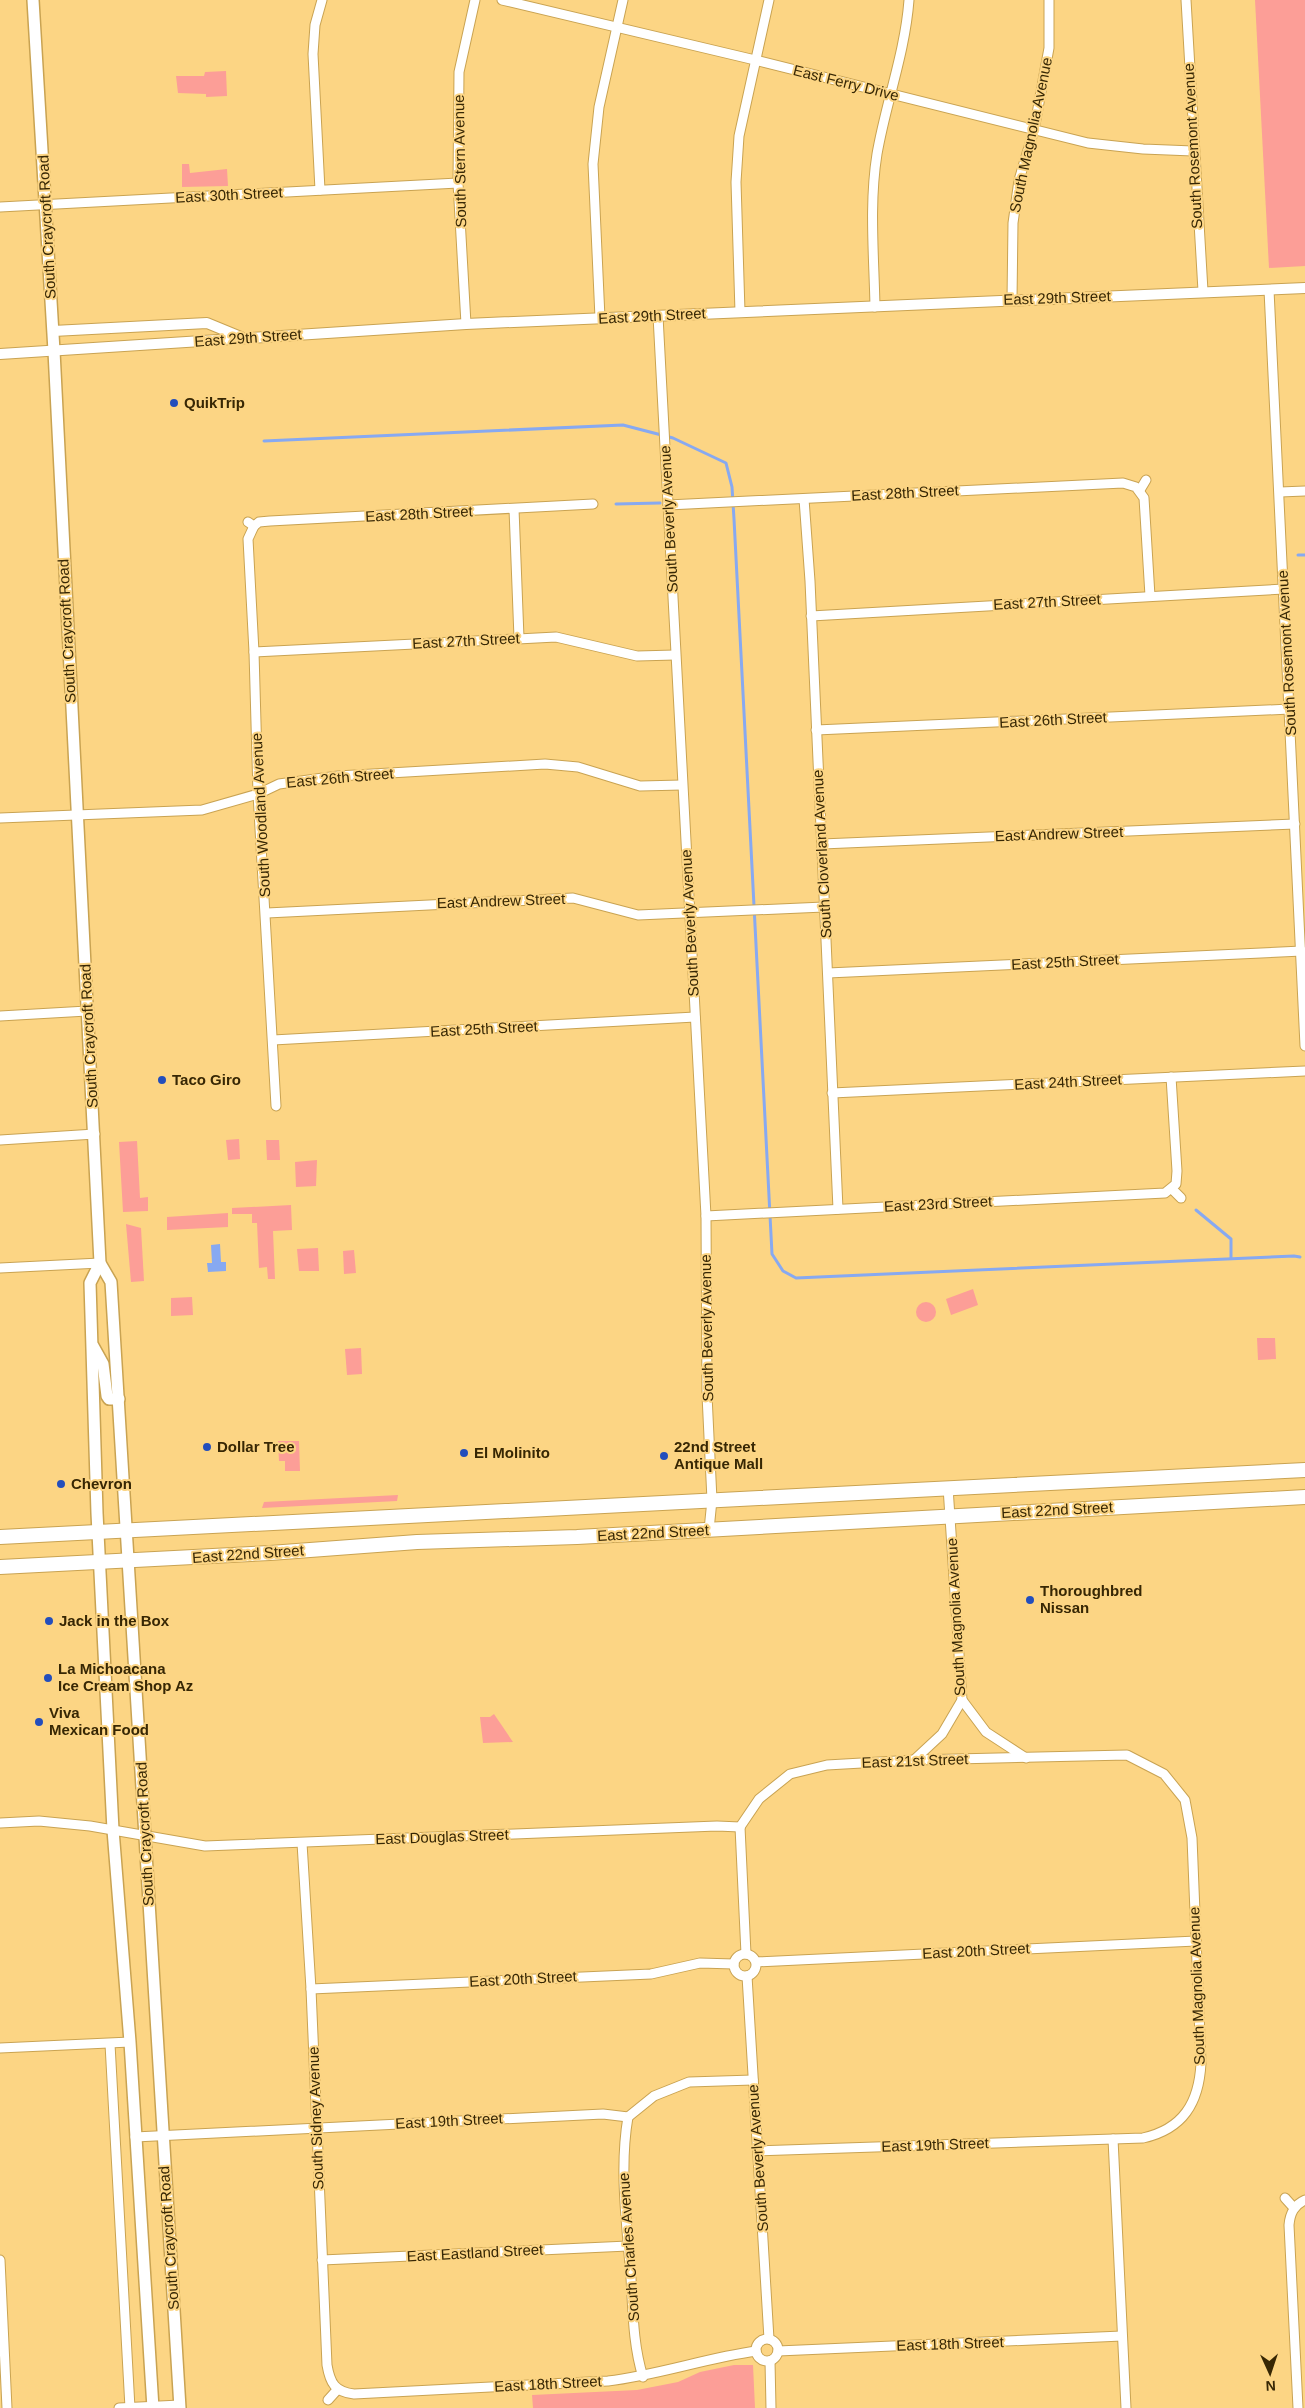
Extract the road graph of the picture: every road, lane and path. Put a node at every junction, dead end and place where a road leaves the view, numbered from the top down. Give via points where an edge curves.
1 (33, 0) edge
2 (322, 0) edge
3 (475, 0) edge
4 (502, 0) edge
5 (623, 0) edge
6 (769, 0) edge
7 (909, 0) edge
8 (1048, 0) edge
9 (1186, 0) edge
10 (618, 28) junction
11 (755, 60) junction
12 (892, 95) junction
13 (1034, 130) junction
14 (1193, 151) junction
15 (458, 183) junction
16 (320, 190) junction
17 (45, 204) junction
18 (0, 206) edge
19 (1305, 288) edge
20 (1269, 290) junction
21 (1203, 291) junction
22 (1012, 300) junction
23 (874, 307) junction
24 (740, 312) junction
25 (658, 316) junction
26 (600, 318) junction
27 (466, 324) junction
28 (53, 331) junction
29 (244, 338) junction
30 (54, 351) junction
31 (0, 354) edge
32 (1146, 480) dead end
33 (1140, 490) junction
34 (1305, 491) edge
35 (1280, 492) junction
36 (804, 499) junction
37 (593, 504) dead end
38 (668, 505) junction
39 (514, 509) junction
40 (251, 524) joint
41 (1284, 589) junction
42 (1150, 596) junction
43 (811, 616) junction
44 (519, 638) junction
45 (254, 652) junction
46 (675, 655) junction
47 (1290, 709) junction
48 (816, 730) junction
49 (682, 785) junction
50 (258, 794) junction
51 (76, 815) junction
52 (0, 818) edge
53 (1295, 824) junction
54 (822, 844) junction
55 (1302, 890) edge
56 (824, 907) junction
57 (267, 913) junction
58 (688, 913) junction
59 (1302, 951) junction
60 (828, 973) junction
61 (87, 1011) junction
62 (0, 1016) edge
63 (695, 1017) junction
64 (273, 1040) junction
65 (1305, 1046) edge
66 (1305, 1071) edge
67 (1171, 1077) junction
68 (832, 1093) junction
69 (276, 1106) dead end
70 (95, 1134) junction
71 (0, 1140) edge
72 (1171, 1190) junction
73 (1181, 1198) dead end
74 (838, 1209) junction
75 (706, 1216) junction
76 (100, 1263) junction
77 (0, 1268) edge
78 (92, 1345) junction
79 (119, 1399) junction
80 (1305, 1470) edge
81 (948, 1487) junction
82 (1305, 1497) edge
83 (712, 1500) junction
84 (950, 1516) junction
85 (128, 1529) junction
86 (709, 1530) junction
87 (98, 1531) junction
88 (0, 1538) edge
89 (129, 1561) junction
90 (100, 1563) junction
91 (0, 1567) edge
92 (962, 1700) junction
93 (1027, 1758) junction
94 (914, 1760) junction
95 (0, 1823) edge
96 (740, 1827) junction
97 (113, 1830) junction
98 (145, 1837) junction
99 (302, 1843) junction
100 (1196, 1941) junction
101 (746, 1954) junction
102 (756, 1962) junction
103 (734, 1964) junction
104 (747, 1976) junction
105 (311, 1989) junction
106 (130, 2042) junction
107 (110, 2044) junction
108 (0, 2048) edge
109 (753, 2080) junction
110 (628, 2117) junction
111 (317, 2127) junction
112 (163, 2136) junction
113 (135, 2137) junction
114 (1113, 2139) junction
115 (758, 2151) junction
116 (1286, 2198) dead end
117 (1299, 2204) edge
118 (628, 2246) junction
119 (0, 2260) edge
120 (322, 2260) junction
121 (1, 2291) edge
122 (1122, 2336) junction
123 (769, 2339) junction
124 (756, 2351) junction
125 (778, 2351) junction
126 (770, 2361) junction
127 (643, 2377) junction
128 (337, 2390) junction
129 (328, 2400) dead end
130 (153, 2407) edge
131 (180, 2407) edge
132 (7, 2408) edge
133 (119, 2408) edge
134 (130, 2408) edge
135 (770, 2408) edge
136 (1126, 2408) edge
137 (1298, 2408) edge

1 - 17 main road, South Craycroft Road
2 - 16 street via 315,25 313,54
3 - 15 street, South Stern Avenue via 459,72
4 - 10 street, East Ferry Drive
5 - 10 street
6 - 11 street
7 - 12 street
8 - 13 street, South Magnolia Avenue via 1049,48
9 - 14 street, South Rosemont Avenue
10 - 11 street, East Ferry Drive
10 - 26 street via 599,107 593,164
11 - 12 street, East Ferry Drive
11 - 24 street via 739,136 736,182
12 - 13 street, East Ferry Drive
12 - 23 street via 878,153 873,204
13 - 14 street, East Ferry Drive via 1088,143
13 - 22 street, South Magnolia Avenue via 1019,180 1013,222
14 - 21 street, South Rosemont Avenue
15 - 16 street, East 30th Street
15 - 27 street, South Stern Avenue
16 - 17 street, East 30th Street
17 - 18 street, East 30th Street
17 - 28 main road, South Craycroft Road
19 - 20 street, East 29th Street
20 - 21 street, East 29th Street
20 - 35 street, South Rosemont Avenue
21 - 22 street, East 29th Street
22 - 23 street, East 29th Street
23 - 24 street, East 29th Street
24 - 25 street, East 29th Street
25 - 26 street, East 29th Street
25 - 38 street, South Beverly Avenue
26 - 27 street, East 29th Street
27 - 29 street, East 29th Street
28 - 29 street via 207,323
28 - 30 main road, South Craycroft Road
29 - 30 street, East 29th Street
30 - 31 street, East 29th Street
30 - 51 main road, South Craycroft Road
32 - 33 street
33 - 36 street, East 28th Street via 1129,484 1108,483
33 - 42 street via 1146,507
34 - 35 street
35 - 41 street, South Rosemont Avenue
36 - 38 street, East 28th Street
36 - 43 street, South Cloverland Avenue
37 - 39 street, East 28th Street
38 - 46 street, South Beverly Avenue
39 - 40 street, East 28th Street
39 - 44 street
40 - 45 street, South Woodland Avenue via 248,539
41 - 42 street, East 27th Street
41 - 47 street, South Rosemont Avenue
42 - 43 street, East 27th Street
43 - 48 street, South Cloverland Avenue
44 - 45 street, East 27th Street
44 - 46 street, East 27th Street via 556,637 637,656
45 - 50 street, South Woodland Avenue
46 - 49 street, South Beverly Avenue
47 - 48 street, East 26th Street
47 - 53 street, South Rosemont Avenue
48 - 54 street, South Cloverland Avenue
49 - 50 street, East 26th Street via 640,786 578,767 545,764 338,776 279,784
49 - 58 street, South Beverly Avenue
50 - 51 street, East 26th Street via 202,810
50 - 57 street, South Woodland Avenue
51 - 52 street, East 26th Street
51 - 61 main road, South Craycroft Road
53 - 54 street, East Andrew Street
53 - 55 street, South Rosemont Avenue
54 - 56 street, South Cloverland Avenue
55 - 59 street, South Rosemont Avenue
56 - 58 street, East Andrew Street
56 - 60 street, South Cloverland Avenue
57 - 58 street, East Andrew Street via 573,898 638,915
57 - 64 street, South Woodland Avenue
58 - 63 street, South Beverly Avenue
59 - 60 street, East 25th Street
59 - 65 street, South Rosemont Avenue
60 - 68 street, South Cloverland Avenue
61 - 62 street
61 - 70 main road, South Craycroft Road
63 - 64 street, East 25th Street
63 - 75 street, South Beverly Avenue
64 - 69 street, South Woodland Avenue
66 - 67 street, East 24th Street
67 - 68 street, East 24th Street
67 - 72 street via 1177,1171 1176,1184
68 - 74 street, South Cloverland Avenue
70 - 71 street
70 - 76 main road, South Craycroft Road
72 - 73 street
72 - 74 street, East 23rd Street via 1160,1194
74 - 75 street, East 23rd Street
75 - 83 street, South Beverly Avenue via 707,1395
76 - 77 street
76 - 78 main road, South Craycroft Road via 90,1283
76 - 79 main road, South Craycroft Road via 111,1282
78 - 79 main road via 103,1364 107,1396
78 - 87 main road, South Craycroft Road
79 - 85 main road, South Craycroft Road
80 - 81 main road, East 22nd Street
81 - 83 main road, East 22nd Street
81 - 84 street, South Magnolia Avenue
82 - 84 main road, East 22nd Street
83 - 85 main road, East 22nd Street
83 - 86 street, South Beverly Avenue
84 - 86 main road, East 22nd Street
84 - 92 street, South Magnolia Avenue
85 - 87 main road, East 22nd Street
85 - 89 main road, South Craycroft Road
86 - 89 main road, East 22nd Street via 417,1542
87 - 88 main road, East 22nd Street
87 - 90 main road, South Craycroft Road
89 - 90 main road, East 22nd Street
89 - 98 main road, South Craycroft Road
90 - 91 main road, East 22nd Street
90 - 97 main road, South Craycroft Road
92 - 93 street via 986,1732
92 - 94 street, South Magnolia Avenue via 942,1734
93 - 94 street, East 21st Street
93 - 100 street, South Magnolia Avenue via 1127,1755 1164,1774 1185,1800 1192,1838
94 - 96 street, East 21st Street via 827,1765 790,1774 759,1799
95 - 97 street, East Douglas Street via 39,1821
96 - 99 street, East Douglas Street
96 - 101 street
97 - 98 street, East Douglas Street
97 - 106 main road, South Craycroft Road
98 - 99 street, East Douglas Street via 206,1846
98 - 112 main road, South Craycroft Road
99 - 105 street, South Sidney Avenue
100 - 102 street, East 20th Street
100 - 114 street, South Magnolia Avenue via 1202,2063 1193,2103 1168,2130 1143,2138
101 - 102 street
101 - 103 street via 737,1957
102 - 104 street via 754,1972
103 - 104 street via 738,1974
103 - 105 street, East 20th Street via 700,1963 651,1974
104 - 109 street, South Beverly Avenue
105 - 111 street, South Sidney Avenue
106 - 107 street
106 - 113 main road, South Craycroft Road
107 - 108 street
107 - 134 street
109 - 110 street via 689,2082 654,2096
109 - 115 street, South Beverly Avenue
110 - 111 street, East 19th Street via 602,2114
110 - 118 street, South Charles Avenue via 623,2145
111 - 112 street, East 19th Street
111 - 120 street, South Sidney Avenue
112 - 113 street, East 19th Street
112 - 131 main road, South Craycroft Road
113 - 130 main road, South Craycroft Road
114 - 115 street, East 19th Street
114 - 122 street
115 - 123 street, South Beverly Avenue
116 - 117 street
117 - 137 street via 1290,2215 1289,2225
118 - 120 street, East Eastland Street
118 - 127 street, South Charles Avenue via 637,2358
119 - 121 street
120 - 128 street, South Sidney Avenue via 327,2365 331,2383
121 - 132 street
122 - 125 street, East 18th Street
122 - 136 street
123 - 124 street via 760,2342
123 - 125 street via 776,2344
124 - 126 street via 760,2358
124 - 127 street, East 18th Street via 714,2358
125 - 126 street
126 - 135 street
127 - 128 street, East 18th Street via 359,2393
128 - 129 street
130 - 131 street
130 - 134 street
133 - 134 street

